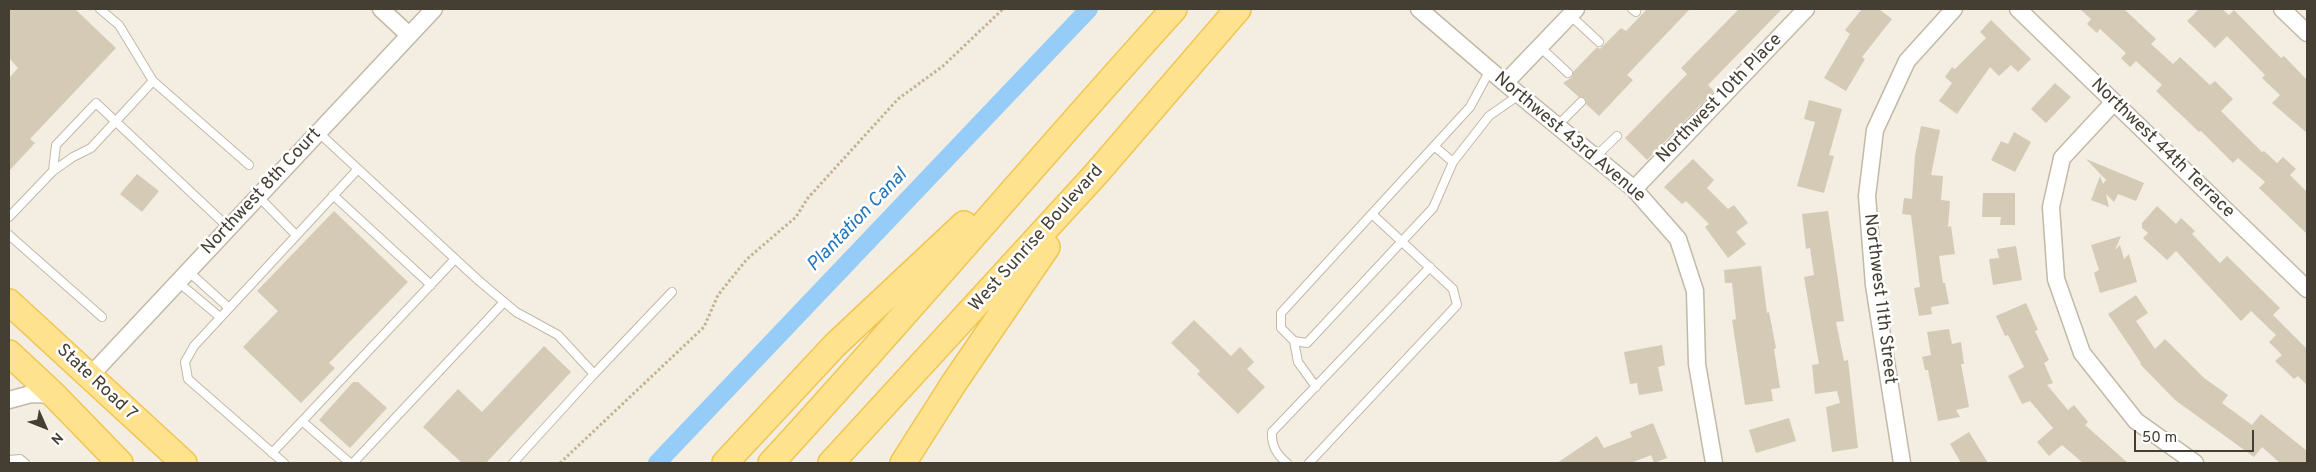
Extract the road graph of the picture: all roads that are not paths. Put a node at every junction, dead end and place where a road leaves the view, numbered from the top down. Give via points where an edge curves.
1 (100, 9) edge
2 (381, 9) edge
3 (434, 9) edge
4 (1174, 9) edge
5 (1238, 9) edge
6 (1419, 9) edge
7 (1806, 9) edge
8 (1954, 9) edge
9 (2018, 9) edge
10 (2282, 9) edge
11 (1573, 12) edge
12 (2307, 33) edge
13 (409, 35) junction
14 (1598, 42) dead end
15 (1540, 47) junction
16 (1490, 70) junction
17 (1568, 73) dead end
18 (153, 81) junction
19 (1505, 83) junction
20 (1519, 95) junction
21 (1581, 102) dead end
22 (2113, 103) junction
23 (116, 122) junction
24 (1558, 126) junction
25 (318, 132) junction
26 (1060, 134) junction
27 (1617, 136) dead end
28 (1434, 146) junction
29 (1595, 157) junction
30 (1453, 162) junction
31 (250, 164) dead end
32 (358, 169) junction
33 (53, 171) junction
34 (1096, 174) junction
35 (1634, 189) junction
36 (333, 195) junction
37 (258, 196) junction
38 (1372, 214) junction
39 (9, 217) edge
40 (229, 228) junction
41 (9, 235) edge
42 (296, 235) junction
43 (1402, 241) junction
44 (455, 259) junction
45 (1430, 267) junction
46 (183, 276) junction
47 (431, 285) junction
48 (2307, 289) edge
49 (672, 292) dead end
50 (9, 302) edge
51 (504, 302) junction
52 (229, 308) junction
53 (102, 317) dead end
54 (220, 317) junction
55 (1294, 341) junction
56 (9, 357) edge
57 (594, 374) junction
58 (90, 376) junction
59 (1316, 387) junction
60 (54, 395) junction
61 (9, 400) edge
62 (302, 420) junction
63 (272, 453) junction
64 (9, 460) edge
65 (25, 463) edge
66 (120, 463) edge
67 (184, 463) edge
68 (284, 463) edge
69 (352, 463) edge
70 (513, 463) edge
71 (725, 463) edge
72 (771, 463) edge
73 (830, 463) edge
74 (903, 463) edge
75 (1287, 463) edge
76 (1309, 463) edge
77 (1714, 463) edge
78 (1902, 463) edge
79 (2194, 463) edge

1 - 18 lane via 119,25
2 - 13 street
3 - 13 street, Northwest 8th Court
4 - 26 main road
5 - 34 main road, West Sunrise Boulevard
6 - 16 street, Northwest 43rd Avenue
7 - 35 street, Northwest 10th Place
8 - 78 street, Northwest 11th Street via 1907,61 1899,78 1875,130 1867,196 1874,285
9 - 22 street, Northwest 44th Terrace
10 - 12 street
11 - 14 lane
11 - 15 street
13 - 25 street, Northwest 8th Court
15 - 17 lane
15 - 19 street
16 - 19 street, Northwest 43rd Avenue
16 - 28 lane via 1470,107
18 - 23 lane
18 - 31 lane
19 - 20 street, Northwest 43rd Avenue
20 - 24 street, Northwest 43rd Avenue
20 - 30 lane via 1489,116
21 - 24 lane
22 - 48 street, Northwest 44th Terrace
22 - 79 street via 2062,158 2051,207 2056,279 2082,353 2136,421
23 - 33 lane via 91,148
23 - 33 lane via 96,103 56,146
23 - 40 lane
24 - 29 street, Northwest 43rd Avenue
25 - 32 lane
25 - 37 street, Northwest 8th Court
26 - 71 main road via 834,345
26 - 72 main road via 843,385
27 - 29 lane
28 - 30 lane
28 - 38 lane
29 - 35 street, Northwest 43rd Avenue
30 - 43 lane via 1433,208
32 - 36 lane
32 - 44 lane
33 - 39 lane
34 - 73 main road, West Sunrise Boulevard
34 - 74 main road
35 - 77 street, Northwest 43rd Avenue via 1678,239 1694,291 1697,364
36 - 42 lane
36 - 47 lane
37 - 40 street, Northwest 8th Court
37 - 42 lane
38 - 43 lane
38 - 55 lane via 1281,312 1281,328
40 - 46 street, Northwest 8th Court
41 - 53 lane
42 - 52 lane
43 - 45 lane
43 - 55 lane via 1307,343
44 - 47 lane
44 - 51 lane
45 - 59 lane
45 - 76 lane via 1453,289 1457,305
46 - 52 lane
46 - 54 lane
46 - 58 street, Northwest 8th Court
47 - 62 lane
49 - 57 lane
50 - 58 main road, State Road 7
51 - 57 lane via 558,336
51 - 69 lane
52 - 54 lane
54 - 63 lane via 194,346 185,362 188,379
55 - 59 lane via 1298,362
56 - 58 main road via 49,370
56 - 60 main road
57 - 70 lane
58 - 67 main road, State Road 7
59 - 75 lane via 1272,432 1278,456
60 - 61 street via 31,394
60 - 66 main road
62 - 63 lane
62 - 69 lane
63 - 68 lane
64 - 65 lane via 20,459

